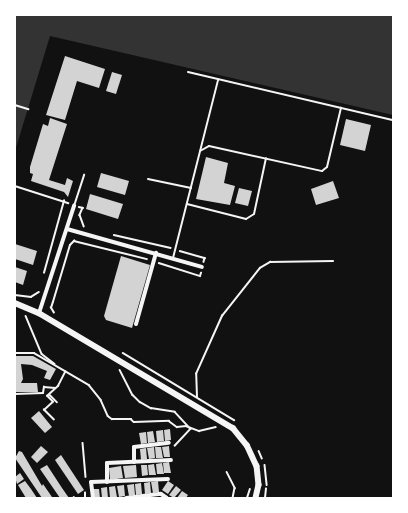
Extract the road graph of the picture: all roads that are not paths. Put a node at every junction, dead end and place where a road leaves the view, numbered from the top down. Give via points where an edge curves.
1 (188, 72) dead end
2 (218, 80) junction
3 (341, 108) junction
4 (393, 120) edge
5 (200, 151) junction
6 (266, 158) junction
7 (84, 175) dead end
8 (148, 179) dead end
9 (191, 188) junction
10 (187, 204) junction
11 (74, 206) joint
12 (67, 229) junction
13 (156, 253) junction
14 (173, 258) junction
15 (202, 267) dead end
16 (15, 303) edge
17 (39, 313) junction
18 (136, 324) dead end
19 (169, 443) dead end
20 (171, 460) dead end
21 (134, 462) junction
22 (168, 479) dead end
23 (107, 482) junction
24 (93, 498) edge
25 (126, 498) edge
26 (167, 498) edge
27 (256, 498) edge

1 - 2 lane
2 - 3 lane
2 - 5 lane
3 - 4 lane
3 - 6 lane via 328,167 322,170
5 - 6 lane via 209,146
5 - 9 lane
6 - 10 lane via 254,214 246,219
7 - 11 lane
8 - 9 lane
9 - 10 lane
10 - 14 lane
11 - 12 street
12 - 13 street
12 - 17 street
13 - 14 street
13 - 18 street
14 - 15 street
16 - 17 street
17 - 27 street via 233,428 247,445 257,466 259,484
19 - 21 street via 134,447
20 - 21 street
21 - 23 street via 107,463
22 - 23 street
23 - 24 street via 91,482
25 - 26 street via 161,494

